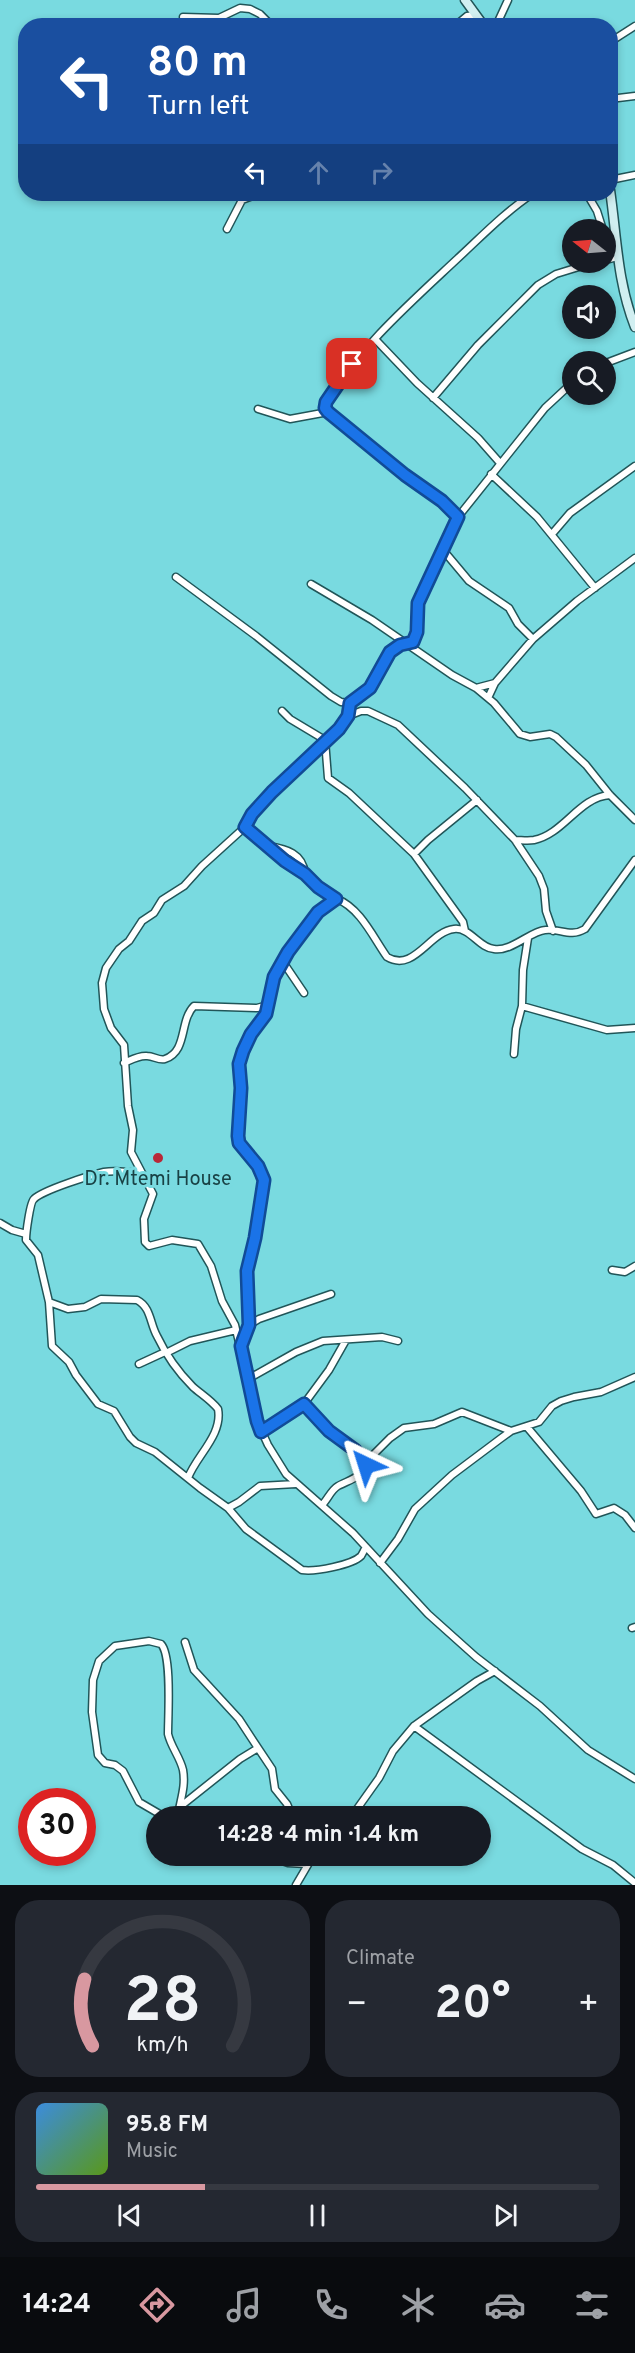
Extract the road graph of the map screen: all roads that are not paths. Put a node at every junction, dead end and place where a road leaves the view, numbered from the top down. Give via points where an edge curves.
1 (465, 0) edge
2 (508, 0) edge
3 (475, 15) junction
4 (183, 17) dead end
5 (219, 18) edge
6 (219, 18) edge
7 (264, 18) edge
8 (466, 18) edge
9 (477, 18) edge
10 (500, 18) edge
11 (635, 26) edge
12 (618, 37) edge
13 (635, 96) edge
14 (618, 98) edge
15 (635, 176) edge
16 (618, 179) edge
17 (241, 201) edge
18 (522, 201) edge
19 (591, 201) edge
20 (611, 201) edge
21 (600, 219) edge
22 (227, 229) dead end
23 (617, 257) joint
24 (562, 272) edge
25 (635, 327) edge
26 (375, 339) junction
27 (635, 352) edge
28 (616, 359) edge
29 (562, 392) edge
30 (433, 398) junction
31 (258, 409) dead end
32 (328, 412) junction
33 (500, 463) junction
34 (635, 466) edge
35 (491, 474) junction
36 (458, 517) junction
37 (552, 534) junction
38 (443, 550) junction
39 (635, 558) edge
40 (176, 577) dead end
41 (311, 584) dead end
42 (595, 588) junction
43 (533, 639) junction
44 (408, 644) junction
45 (495, 683) junction
46 (476, 688) junction
47 (488, 698) junction
48 (350, 703) junction
49 (282, 711) dead end
50 (348, 716) junction
51 (326, 740) junction
52 (610, 795) junction
53 (477, 800) junction
54 (635, 820) edge
55 (245, 827) junction
56 (515, 840) junction
57 (269, 846) junction
58 (414, 854) junction
59 (635, 860) edge
60 (305, 874) junction
61 (336, 899) junction
62 (465, 931) junction
63 (553, 931) junction
64 (528, 939) junction
65 (284, 962) junction
66 (304, 993) dead end
67 (268, 1005) junction
68 (522, 1006) junction
69 (635, 1028) edge
70 (514, 1054) dead end
71 (124, 1063) junction
72 (142, 1174) junction
73 (0, 1223) edge
74 (26, 1234) junction
75 (635, 1266) edge
76 (612, 1270) dead end
77 (331, 1294) dead end
78 (49, 1302) junction
79 (249, 1325) junction
80 (236, 1330) junction
81 (346, 1340) junction
82 (398, 1341) dead end
83 (241, 1346) junction
84 (166, 1353) junction
85 (139, 1364) dead end
86 (635, 1377) edge
87 (248, 1379) junction
88 (304, 1404) junction
89 (527, 1428) junction
90 (512, 1431) junction
91 (261, 1432) junction
92 (366, 1462) junction
93 (188, 1478) junction
94 (296, 1484) junction
95 (322, 1505) junction
96 (228, 1508) junction
97 (635, 1528) edge
98 (366, 1547) junction
99 (381, 1563) junction
100 (185, 1642) dead end
101 (495, 1671) junction
102 (414, 1726) junction
103 (258, 1748) junction
104 (635, 1779) edge
105 (146, 1806) edge
106 (181, 1806) edge
107 (182, 1806) edge
108 (288, 1806) edge
109 (359, 1806) edge
110 (306, 1866) edge
111 (635, 1883) edge
112 (296, 1885) edge

1 - 3 main road
2 - 10 street
3 - 8 street
3 - 9 main road
4 - 6 street
5 - 7 street via 240,8
11 - 12 street
13 - 14 street
15 - 16 street
17 - 22 street
18 - 26 street
19 - 21 street
20 - 23 main road
23 - 25 main road
24 - 30 street via 538,285 478,345
26 - 30 street
26 - 32 street via 333,391 326,402
27 - 28 street
29 - 33 street
30 - 33 street
31 - 32 street via 290,419
32 - 36 street
33 - 35 street
34 - 37 street via 570,513
35 - 36 street
35 - 37 street
36 - 38 street
37 - 42 street
38 - 43 street via 469,581 509,609
38 - 44 street via 418,603 416,637
39 - 42 street
40 - 48 street via 331,696
41 - 44 street
42 - 43 street
43 - 45 street
44 - 46 street
44 - 48 street via 390,652 370,688
45 - 46 street
45 - 47 street
46 - 47 street
47 - 52 street via 520,734 556,737
48 - 50 street
49 - 51 street
50 - 51 street
50 - 53 street via 368,711 398,725
51 - 55 street via 267,797
51 - 58 street via 328,778
52 - 54 street
52 - 56 street via 595,798 545,836
53 - 56 street
53 - 58 street
55 - 57 street
55 - 71 street via 184,886 162,900 106,968 102,983 104,1009 111,1028 124,1045
56 - 63 street via 539,876
57 - 60 street
57 - 60 street via 290,851 302,862
58 - 62 street via 463,922
59 - 63 street via 585,929 577,934
60 - 61 street
61 - 62 street via 355,912 392,960 405,961 447,931
61 - 65 street via 318,912
62 - 64 street via 495,950
63 - 64 street via 538,932
64 - 68 street
65 - 66 street
65 - 67 street via 274,977
67 - 71 street via 194,1006 174,1054 162,1060 141,1056
67 - 79 street via 266,1014 247,1039 239,1064 239,1143 264,1180 247,1271
68 - 69 street via 607,1030
68 - 70 street
71 - 72 street via 133,1130 131,1152
72 - 74 street via 106,1172 38,1196 30,1204
72 - 80 street via 153,1194 144,1219 145,1242 149,1246 172,1240 198,1244
73 - 74 street
74 - 78 street via 27,1244 39,1259
75 - 76 street via 625,1272
77 - 79 street
78 - 84 street via 68,1309 86,1307 101,1299 139,1301 146,1307
78 - 93 street via 52,1346 69,1362 98,1404 114,1411 136,1443 155,1452
79 - 83 street
80 - 83 street
80 - 84 street via 190,1341
81 - 82 street via 382,1337
81 - 87 street via 312,1345
81 - 88 street
83 - 87 street
84 - 85 street
84 - 93 street via 186,1379 218,1409 212,1438
86 - 89 street via 602,1392 561,1401
87 - 91 street
88 - 91 street
88 - 92 street
89 - 90 street
89 - 97 street via 596,1514 614,1508
90 - 92 street via 462,1412 434,1424 404,1428
90 - 99 street via 452,1475 415,1509
91 - 94 street via 280,1466
92 - 95 street via 362,1472 335,1488
93 - 96 street
94 - 95 street
94 - 96 street via 260,1486
95 - 98 street
96 - 98 street via 246,1529 303,1570 353,1560
98 - 99 street
99 - 101 street via 428,1614
100 - 103 street via 194,1670 239,1719
101 - 102 street
101 - 104 street via 588,1750
102 - 109 street via 393,1751
102 - 111 street
103 - 107 street
103 - 108 street via 272,1769 275,1789
105 - 106 street via 139,1802 123,1772 98,1755 92,1712 93,1680 99,1661 115,1646 149,1641 164,1646 168,1667 168,1734 182,1768
110 - 112 street

